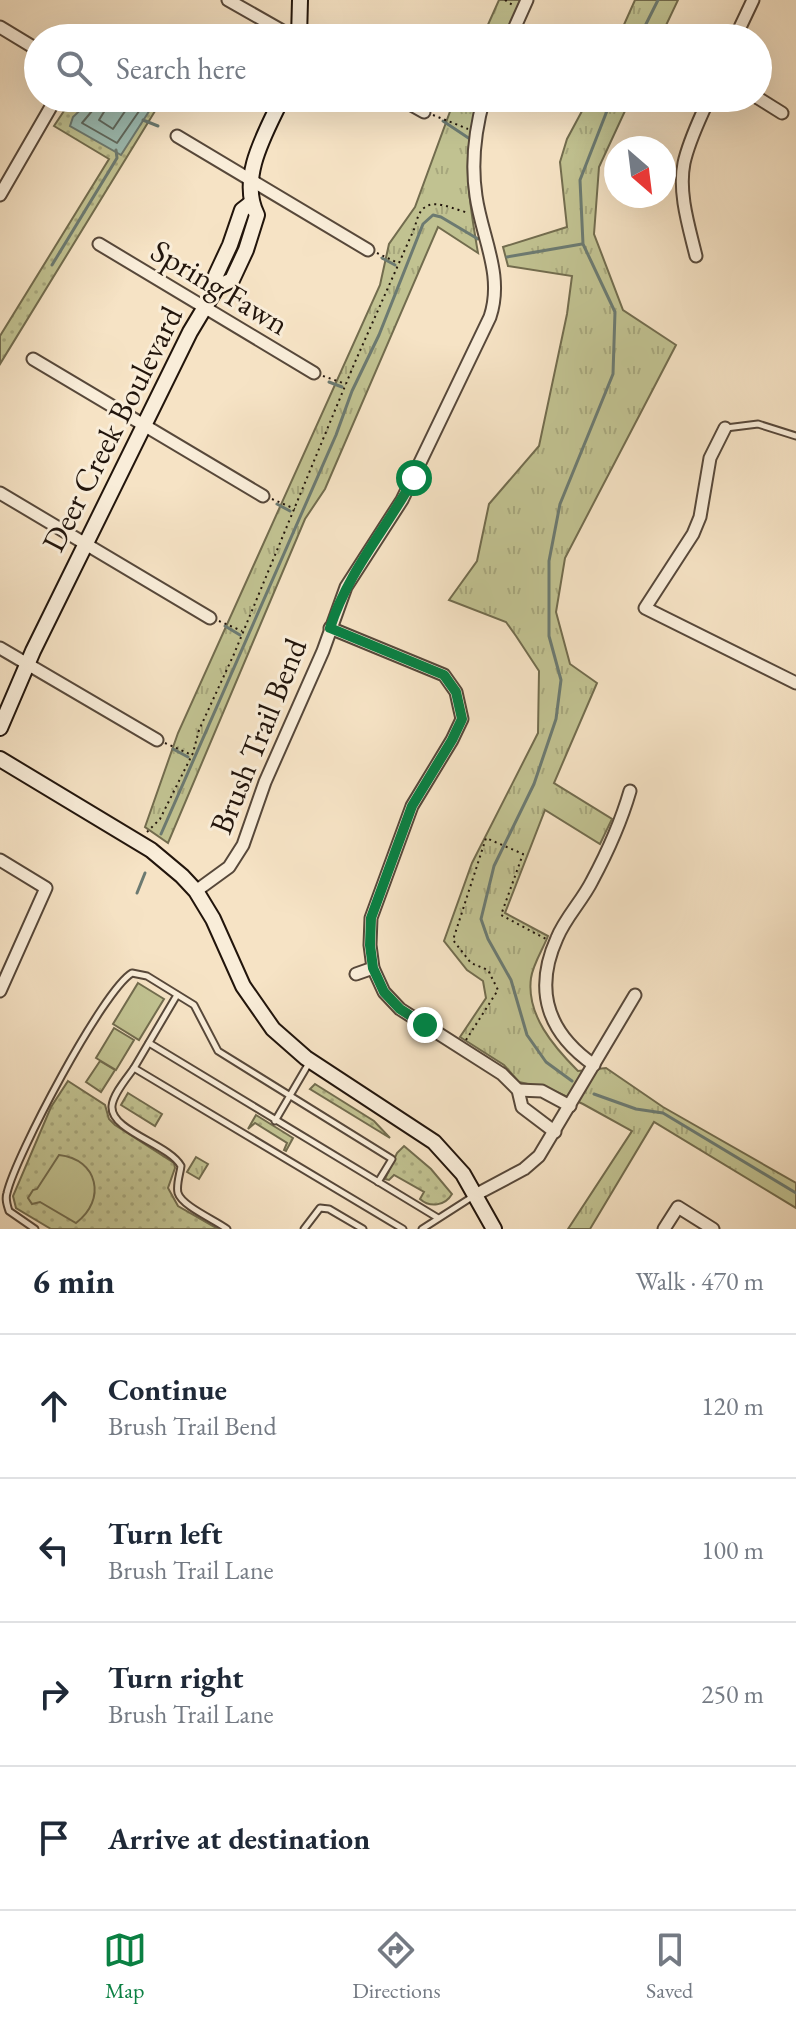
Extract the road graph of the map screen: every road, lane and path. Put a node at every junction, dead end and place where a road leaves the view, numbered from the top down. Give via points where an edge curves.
1 (228, 0) edge
2 (300, 0) edge
3 (527, 0) edge
4 (753, 0) edge
5 (272, 24) edge
6 (298, 24) edge
7 (516, 24) edge
8 (742, 24) edge
9 (0, 27) edge
10 (24, 42) edge
11 (772, 107) edge
12 (48, 112) edge
13 (275, 112) edge
14 (424, 112) edge
15 (480, 112) edge
16 (703, 112) edge
17 (782, 113) dead end
18 (475, 132) junction
19 (177, 136) dead end
20 (252, 182) junction
21 (0, 195) edge
22 (479, 213) junction
23 (99, 244) dead end
24 (368, 250) joint
25 (696, 256) dead end
26 (398, 263) junction
27 (204, 307) junction
28 (33, 359) dead end
29 (314, 373) joint
30 (346, 384) junction
31 (143, 425) junction
32 (725, 428) joint
33 (796, 436) edge
34 (0, 493) edge
35 (263, 496) joint
36 (295, 509) junction
37 (85, 544) junction
38 (210, 618) joint
39 (330, 628) junction
40 (244, 632) junction
41 (0, 648) edge
42 (28, 665) junction
43 (796, 683) edge
44 (0, 728) edge
45 (157, 740) joint
46 (192, 755) junction
47 (0, 759) edge
48 (630, 791) dead end
49 (140, 844) junction
50 (0, 860) edge
51 (196, 891) junction
52 (555, 944) junction
53 (373, 968) junction
54 (356, 974) dead end
55 (0, 991) edge
56 (177, 995) junction
57 (635, 995) dead end
58 (149, 1043) junction
59 (461, 1048) junction
60 (311, 1061) junction
61 (594, 1065) junction
62 (134, 1068) junction
63 (518, 1090) junction
64 (289, 1097) junction
65 (570, 1106) junction
66 (275, 1121) junction
67 (555, 1132) junction
68 (378, 1182) junction
69 (477, 1194) junction
70 (438, 1218) junction
71 (35, 1229) edge
72 (227, 1229) edge
73 (304, 1229) edge
74 (363, 1229) edge
75 (403, 1229) edge
76 (422, 1229) edge
77 (494, 1229) edge
78 (664, 1229) edge
79 (713, 1229) edge

1 - 5 street
2 - 6 street
3 - 7 street
4 - 8 street
9 - 10 street
11 - 17 street
12 - 21 street
13 - 20 street, Deer Creek Boulevard via 260,144
14 - 18 path
15 - 18 street, Brush Trail Bend
16 - 25 street via 682,178
18 - 22 street, Brush Trail Bend
19 - 20 street
20 - 24 street
20 - 27 street, Deer Creek Boulevard via 251,203 242,210 216,275 217,287
22 - 26 path via 428,205 417,217
22 - 39 street, Brush Trail Bend via 496,278 490,317 414,478 355,570
23 - 27 street, Spring Fawn
24 - 26 path
26 - 30 path
27 - 29 street, Spring Fawn
27 - 31 street, Deer Creek Boulevard
28 - 31 street
29 - 30 path
30 - 36 path
31 - 35 street
31 - 37 street, Deer Creek Boulevard
32 - 33 lane via 758,424
32 - 43 street via 710,458 693,534 645,608
34 - 37 street
35 - 36 path
36 - 40 path
37 - 38 street
37 - 42 street, Deer Creek Boulevard
38 - 40 path
39 - 51 street, Brush Trail Bend via 243,845 229,867
39 - 53 street via 444,675 456,692 462,719 412,806 371,918
40 - 46 path
41 - 42 street
42 - 44 street, Deer Creek Boulevard
42 - 45 street
45 - 46 path
46 - 49 path via 160,819
47 - 49 street
48 - 52 street via 593,881
49 - 51 street
50 - 55 street via 46,888
51 - 60 street via 256,1008
52 - 59 path via 501,915 523,854 486,838 453,940 471,963 488,970 498,990
52 - 61 street via 544,985 551,1016 565,1042
53 - 54 street
53 - 59 street via 384,992 400,1009
56 - 58 lane
56 - 64 lane via 194,1005 218,1051
56 - 71 lane via 132,973 108,999 38,1119 6,1195 9,1211
57 - 61 street
58 - 62 lane
58 - 66 lane
59 - 63 street via 487,1062
60 - 64 lane
60 - 69 street via 434,1142
61 - 65 street
62 - 72 lane via 115,1098 114,1116 125,1128 173,1154 181,1166 179,1196
62 - 75 lane
63 - 65 street via 542,1091
63 - 67 street via 522,1107
64 - 66 lane
64 - 68 lane via 392,1159
65 - 67 street
66 - 68 lane
67 - 69 street via 524,1169
68 - 70 lane
69 - 70 lane
69 - 77 street
70 - 76 lane
73 - 74 lane via 320,1208
78 - 79 street via 678,1207

